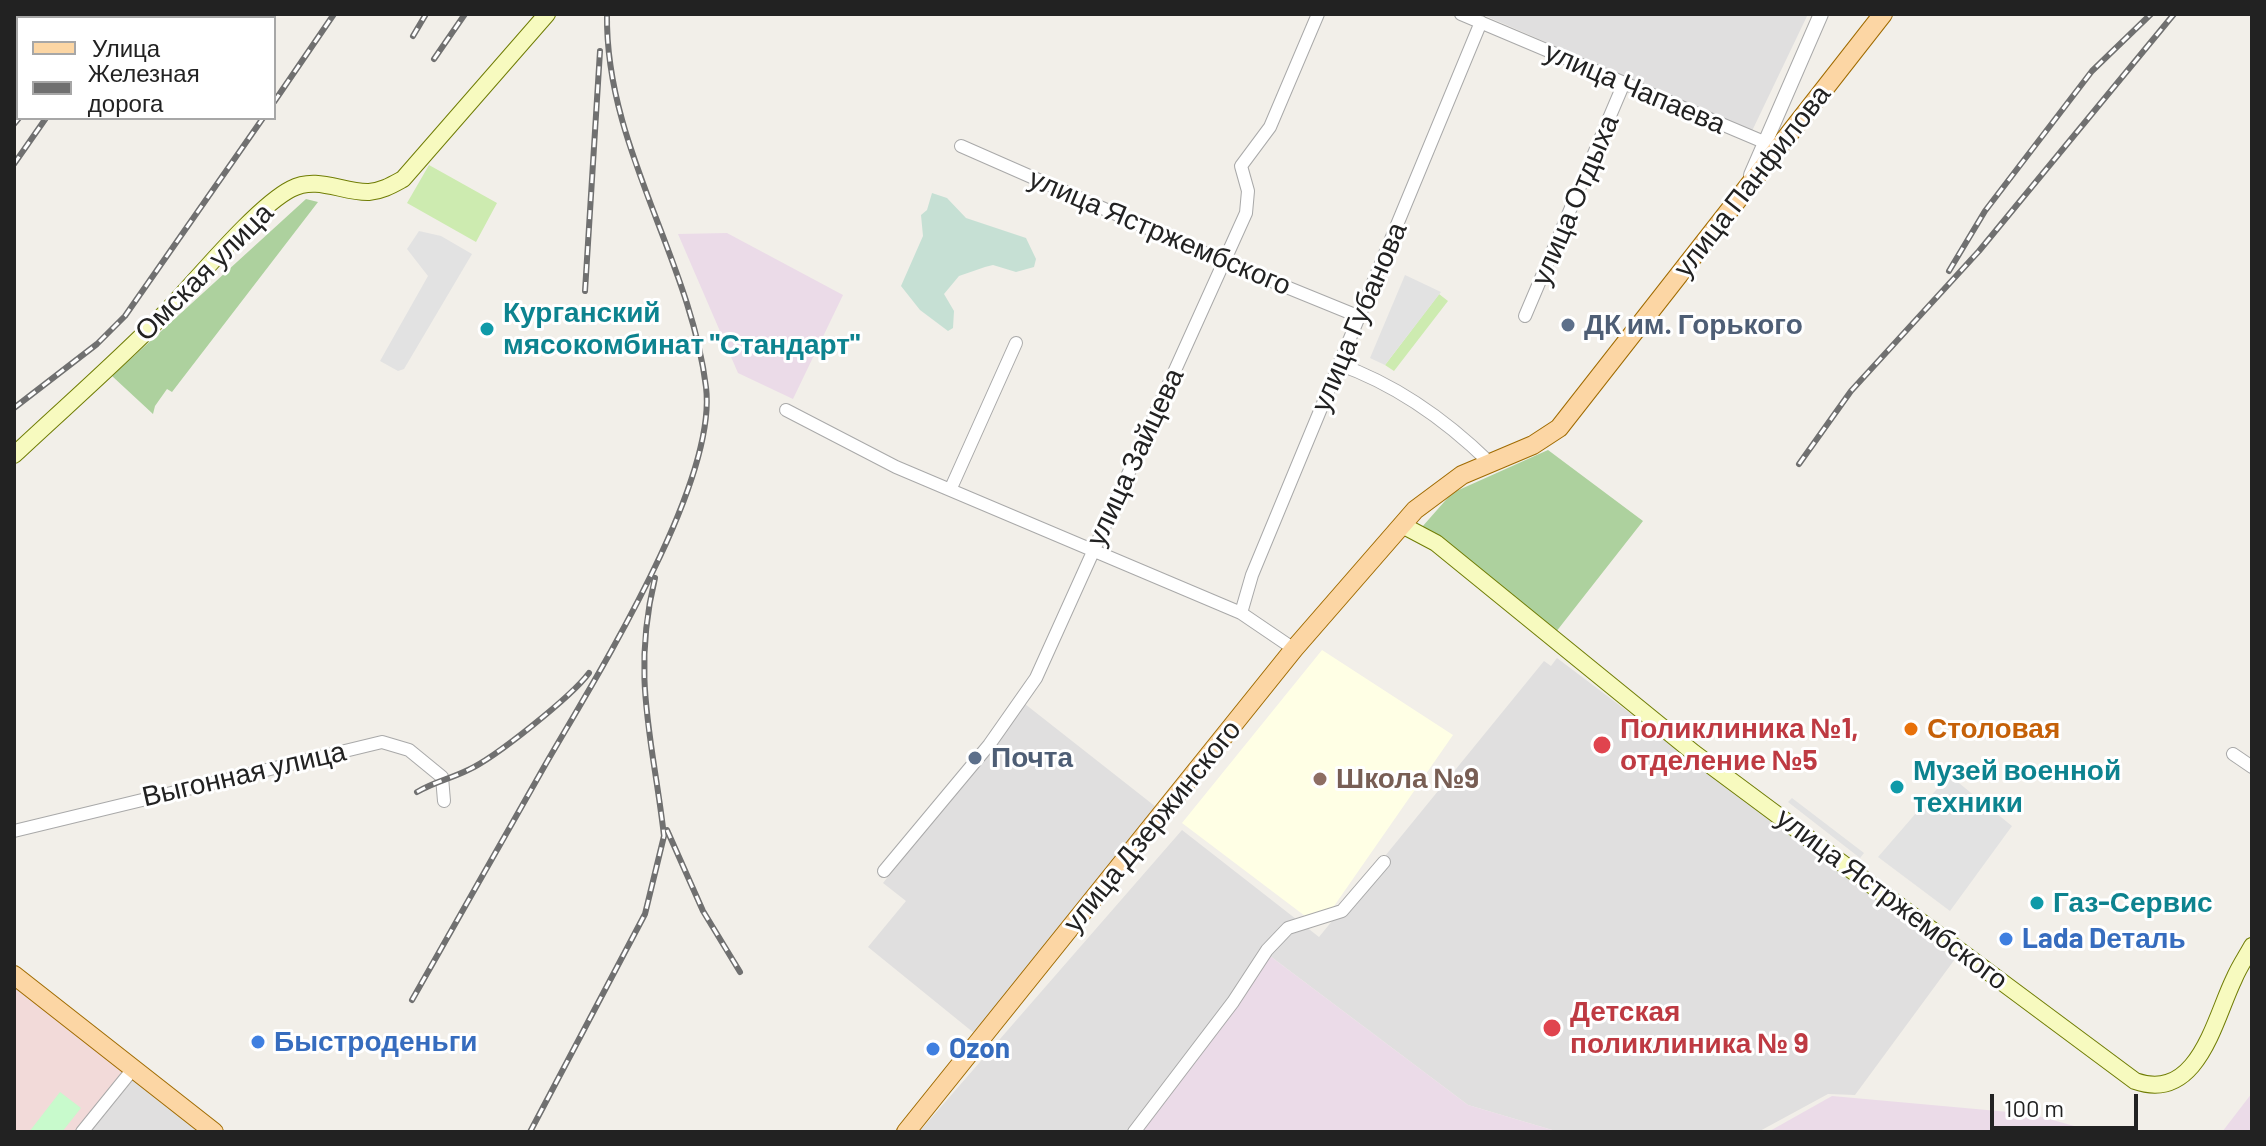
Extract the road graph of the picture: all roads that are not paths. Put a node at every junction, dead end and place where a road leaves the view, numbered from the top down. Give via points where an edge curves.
1 (547, 14) edge
2 (1318, 14) edge
3 (1461, 14) edge
4 (1821, 14) edge
5 (1883, 14) edge
6 (1481, 22) junction
7 (1624, 83) junction
8 (1771, 144) junction
9 (961, 146) dead end
10 (1225, 262) junction
11 (1525, 316) dead end
12 (1360, 317) junction
13 (1016, 343) dead end
14 (1338, 364) junction
15 (786, 410) dead end
16 (14, 455) edge
17 (1490, 463) junction
18 (951, 488) junction
19 (1402, 525) junction
20 (1090, 551) junction
21 (1241, 613) junction
22 (1294, 649) junction
23 (2233, 754) dead end
24 (2252, 767) edge
25 (444, 801) dead end
26 (14, 831) edge
27 (1384, 862) dead end
28 (884, 871) dead end
29 (2252, 946) edge
30 (15, 976) edge
31 (133, 1069) junction
32 (82, 1132) edge
33 (214, 1132) edge
34 (906, 1132) edge
35 (1134, 1132) edge

1 - 16 main road, Омская улица via 403,179 368,192 322,184 290,189
2 - 10 street, улица Зайцева via 1270,127 1241,166 1248,202
3 - 6 street, улица Чапаева
4 - 8 street
5 - 8 main road, улица Панфилова
6 - 7 street, улица Чапаева
6 - 12 street, улица Губанова
7 - 8 street, улица Чапаева
7 - 11 street, улица Отдыха
8 - 17 main road, улица Панфилова via 1747,184 1559,428
9 - 10 street, улица Ястржембского
10 - 12 street, улица Ястржембского
10 - 20 street, улица Зайцева
12 - 14 street, улица Губанова
13 - 18 street
14 - 17 street via 1372,376 1458,433
14 - 21 street, улица Губанова
15 - 18 street via 896,467
17 - 19 main road, улица Панфилова via 1446,484
18 - 20 street
19 - 22 main road, улица Дзержинского
19 - 29 main road, улица Ястржембского via 1436,543 1694,753 2121,1072 2148,1085 2186,1073 2201,1055
20 - 21 street
20 - 28 street, улица Зайцева via 1025,698
21 - 22 street
22 - 34 main road, улица Дзержинского
23 - 24 street
25 - 26 street, Выгонная улица via 442,777 409,750 382,742
27 - 35 street via 1342,911 1288,928 1267,950
30 - 31 main road
31 - 32 street
31 - 33 main road

